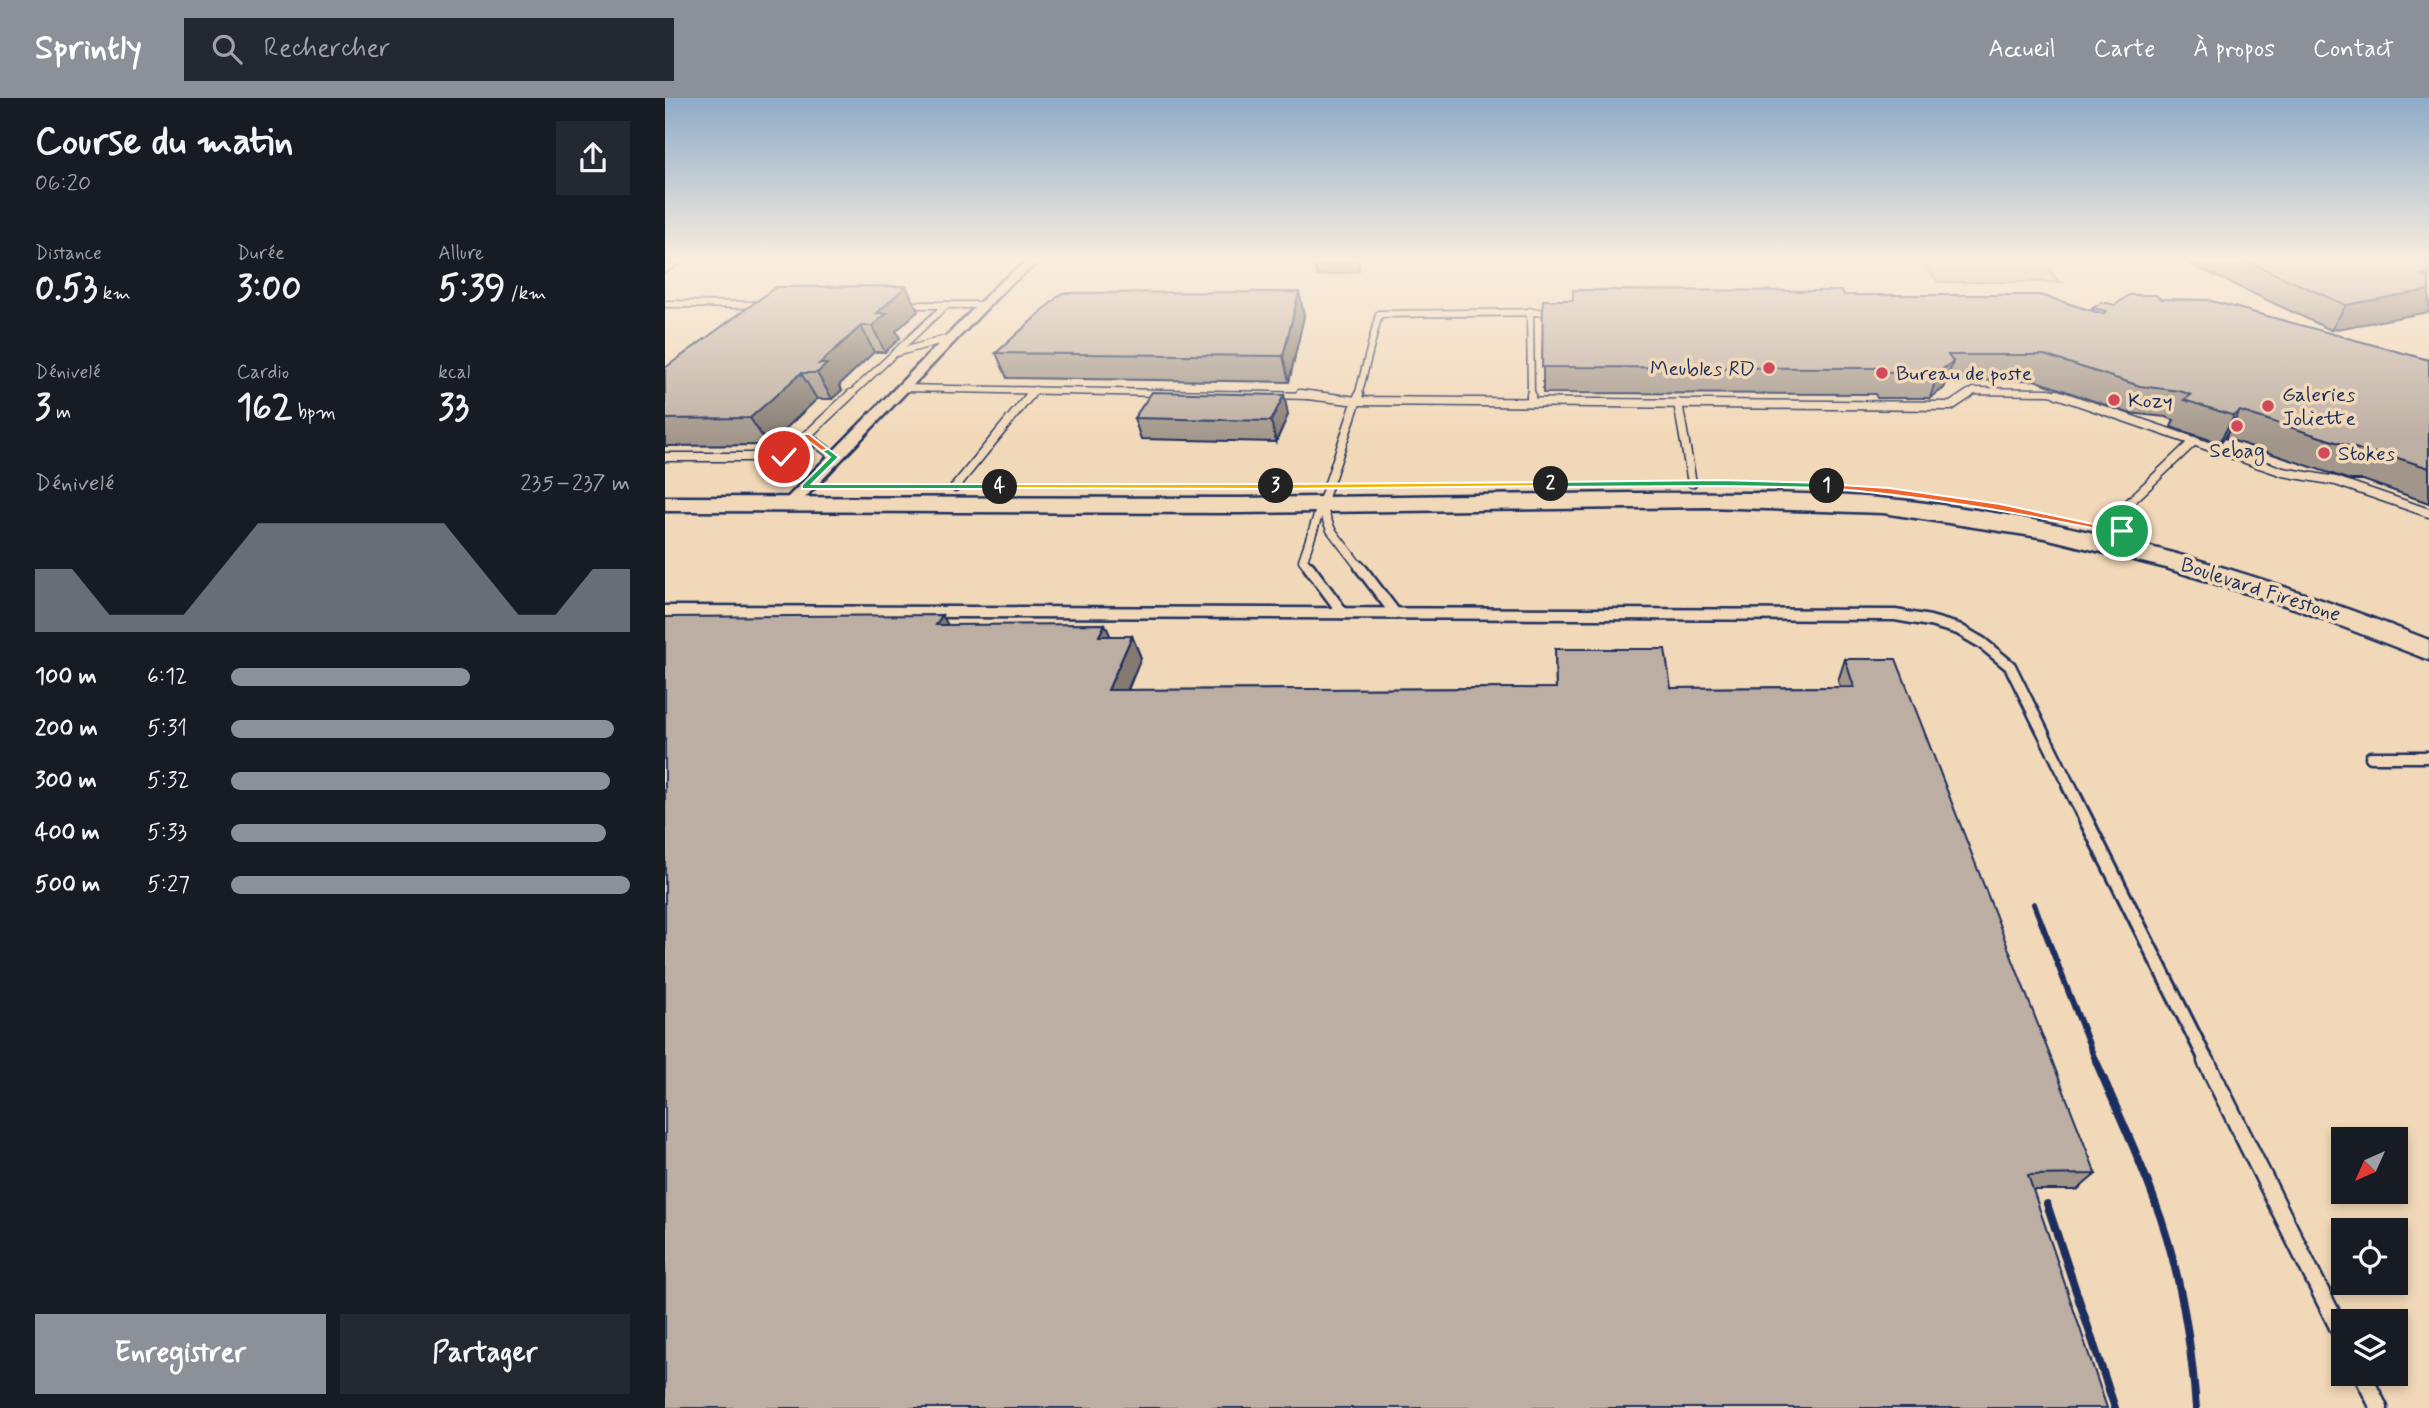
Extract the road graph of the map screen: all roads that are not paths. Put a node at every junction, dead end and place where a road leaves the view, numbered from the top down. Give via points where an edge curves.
1 (931, 319) edge
2 (970, 319) edge
3 (1378, 319) edge
4 (1530, 319) edge
5 (953, 337) junction
6 (893, 354) junction
7 (903, 388) junction
8 (1035, 390) junction
9 (1357, 401) junction
10 (1531, 402) junction
11 (1678, 403) junction
12 (806, 436) junction
13 (2194, 441) junction
14 (665, 457) edge
15 (835, 457) junction
16 (1692, 483) junction
17 (665, 487) edge
18 (955, 487) junction
19 (798, 495) junction
20 (1326, 496) junction
21 (665, 504) edge
22 (2429, 513) edge
23 (2121, 539) junction
24 (665, 611) edge
25 (1343, 613) junction
26 (1395, 613) junction
27 (2429, 632) edge
28 (2429, 651) edge
29 (2371, 757) dead end
30 (2429, 757) edge
31 (2331, 1313) edge
32 (2368, 1386) edge
33 (2379, 1408) edge

1 - 6 lane
2 - 5 street
3 - 9 lane
4 - 10 lane
5 - 6 lane
5 - 7 street
6 - 12 lane
7 - 8 lane
7 - 15 street
8 - 9 lane via 1297,394
8 - 18 lane
9 - 10 lane
9 - 20 lane
10 - 11 lane
11 - 13 lane via 1951,405 1974,391 2050,392
11 - 16 lane
12 - 14 lane via 784,457
12 - 15 lane
13 - 22 lane via 2283,472 2336,481
13 - 23 lane via 2130,502
15 - 19 street
16 - 20 main road, Boulevard Firestone
16 - 23 main road, Boulevard Firestone via 1794,483 1889,491 2000,507
17 - 19 main road, Boulevard Firestone
18 - 19 main road, Boulevard Firestone
18 - 20 main road, Boulevard Firestone
19 - 20 main road, Boulevard Firestone
19 - 21 main road, Boulevard Firestone
20 - 23 main road, Boulevard Firestone via 1779,500 1909,509
20 - 25 lane via 1303,561
20 - 26 lane via 1331,530
23 - 27 main road, Boulevard Firestone via 2158,539 2342,596
23 - 28 main road, Boulevard Firestone via 2318,606
24 - 25 lane
25 - 26 lane
26 - 31 lane via 1895,615 1942,621 1983,641 2011,666
29 - 30 lane
32 - 33 lane

